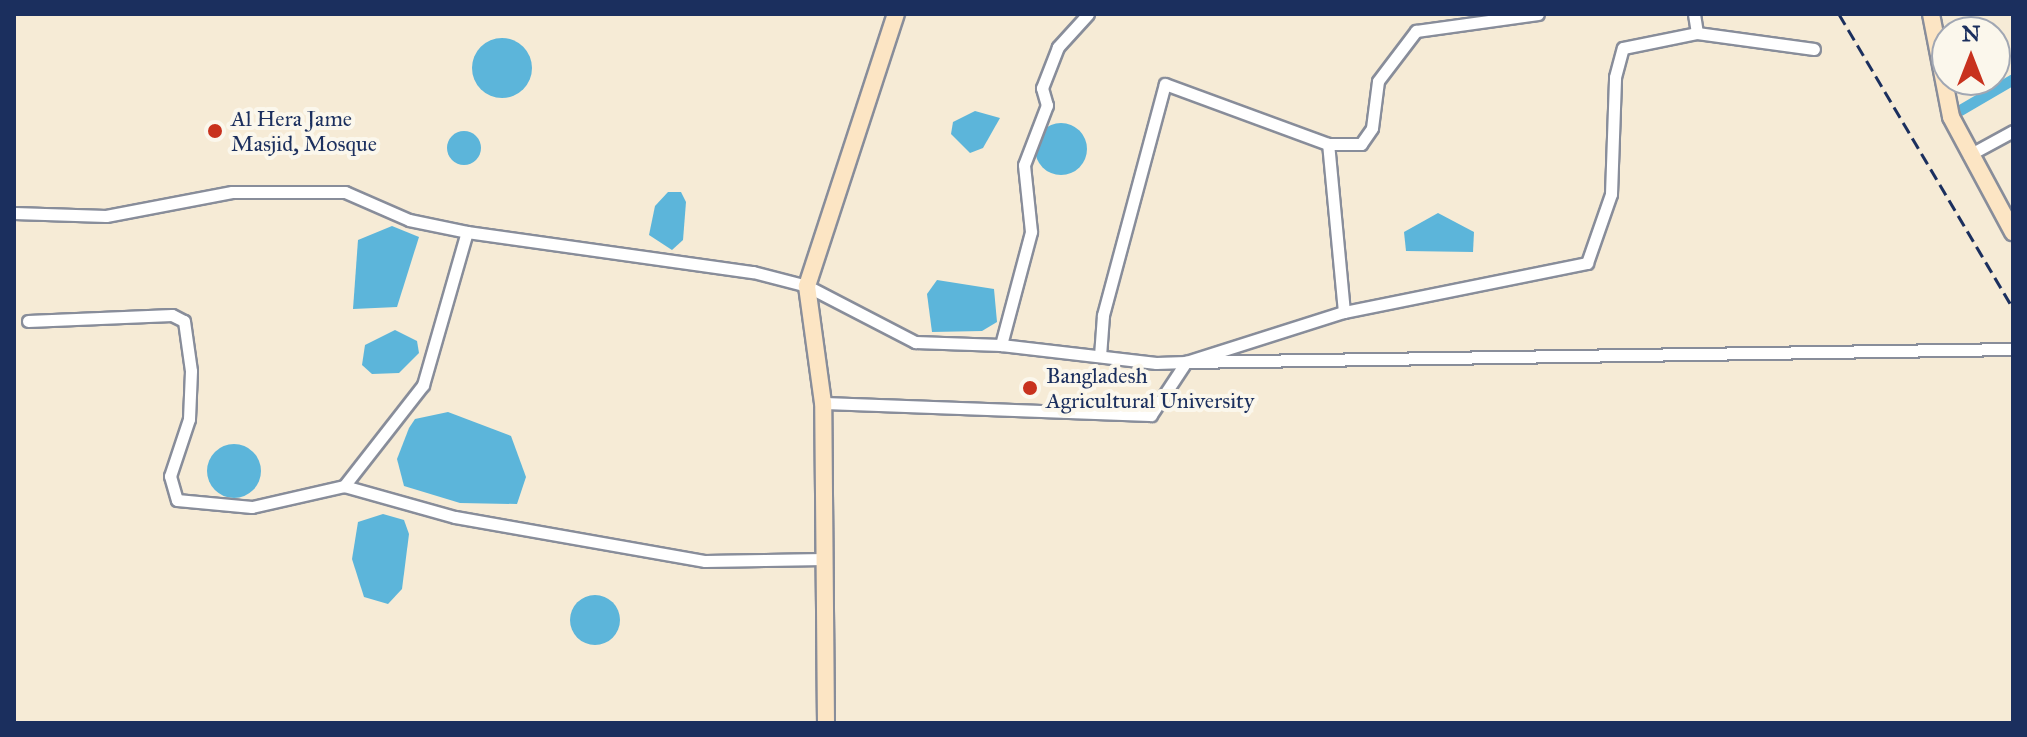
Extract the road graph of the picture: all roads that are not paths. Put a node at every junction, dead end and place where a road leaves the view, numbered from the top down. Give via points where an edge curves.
1 (896, 14) edge
2 (1088, 14) edge
3 (1538, 14) edge
4 (1694, 14) edge
5 (1931, 14) edge
6 (1697, 33) junction
7 (1814, 49) dead end
8 (2013, 131) edge
9 (1328, 144) junction
10 (1969, 155) junction
11 (14, 213) edge
12 (467, 232) junction
13 (2013, 232) edge
14 (807, 286) junction
15 (1344, 312) junction
16 (28, 321) dead end
17 (1001, 345) junction
18 (2013, 349) edge
19 (1100, 356) junction
20 (1186, 362) junction
21 (823, 403) junction
22 (344, 486) junction
23 (824, 559) junction
24 (826, 723) edge

1 - 14 street
2 - 17 street via 1058,47 1042,88 1047,105 1024,165 1031,232
3 - 9 street via 1527,21 1416,31 1378,81 1372,128 1361,144
4 - 6 street
5 - 10 street via 1940,87
6 - 7 street
6 - 15 street via 1623,48 1615,77 1611,194 1587,263
8 - 10 street
9 - 15 street
9 - 19 street via 1165,84 1109,290
10 - 13 street
11 - 12 street via 106,216 232,192 345,192 409,220
12 - 14 street via 696,263
12 - 22 street via 423,385
14 - 17 street via 915,342
14 - 21 street
15 - 20 street
16 - 22 street via 172,315 184,321 191,371 189,419 170,476 177,500 252,507
17 - 19 street
18 - 20 street
19 - 20 street
20 - 21 street via 1151,415
21 - 23 street
22 - 23 street via 455,517 705,561
23 - 24 street

